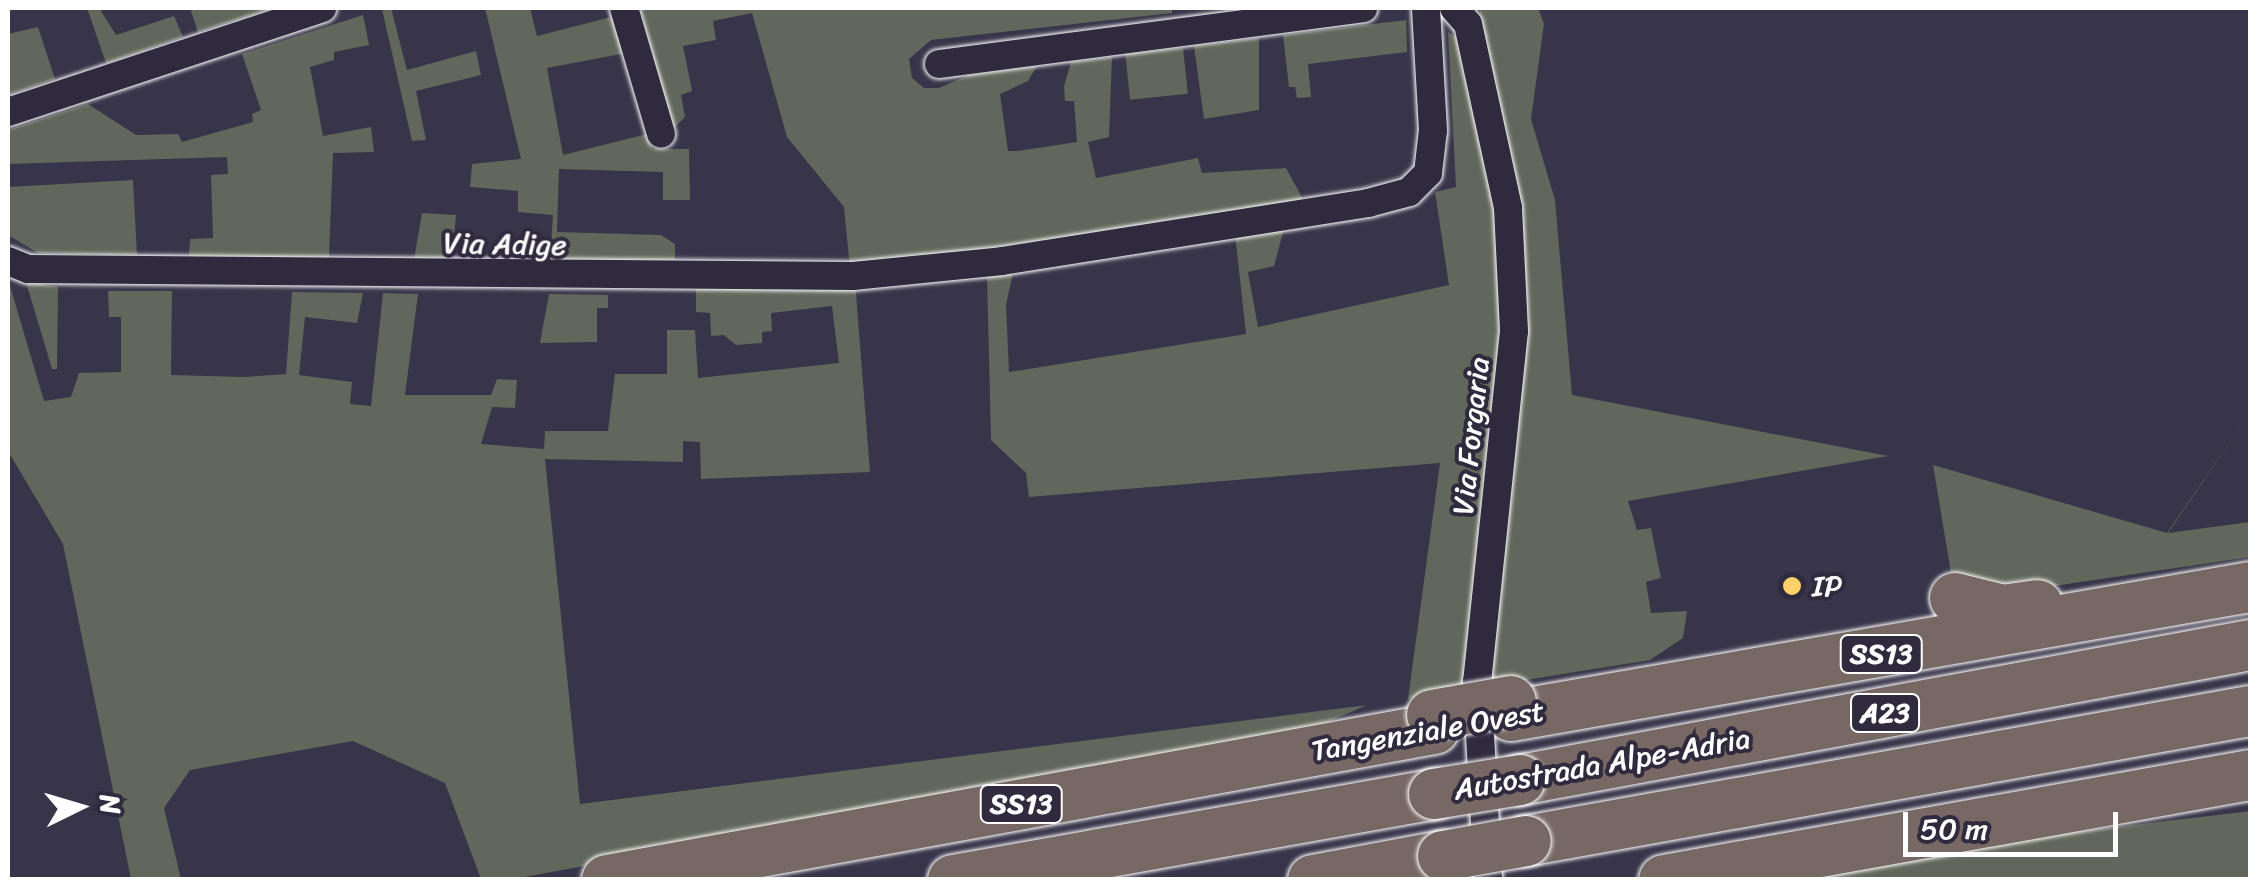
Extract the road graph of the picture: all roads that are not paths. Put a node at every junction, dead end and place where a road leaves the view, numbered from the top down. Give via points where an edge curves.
1 (322, 8) edge
2 (624, 8) edge
3 (1363, 8) edge
4 (1426, 8) edge
5 (1454, 8) edge
6 (939, 64) dead end
7 (8, 112) edge
8 (661, 134) dead end
9 (8, 262) edge
10 (2250, 579) edge
11 (2250, 587) edge
12 (1956, 598) dead end
13 (2250, 646) edge
14 (1652, 672) dead end
15 (1511, 709) junction
16 (2250, 711) edge
17 (2250, 775) edge
18 (607, 880) edge
19 (953, 880) edge
20 (1313, 880) edge
21 (1488, 880) edge
22 (1664, 880) edge

1 - 7 street
2 - 8 street
3 - 6 street
4 - 9 street, Via Adige via 1433,130 1428,173 1409,192 1368,203 1002,260 853,276 48,270
5 - 21 street, Via Forgaria via 1468,24 1508,208 1514,331 1477,681
10 - 12 highway via 2200,576 2003,610
11 - 15 highway, Tangenziale Ovest / SS13
13 - 19 highway, Autostrada Alpe-Adria / A23, bridge
14 - 15 highway
15 - 18 highway, Tangenziale Ovest / SS13
16 - 20 highway, Autostrada Alpe-Adria / A23, bridge
17 - 22 highway

